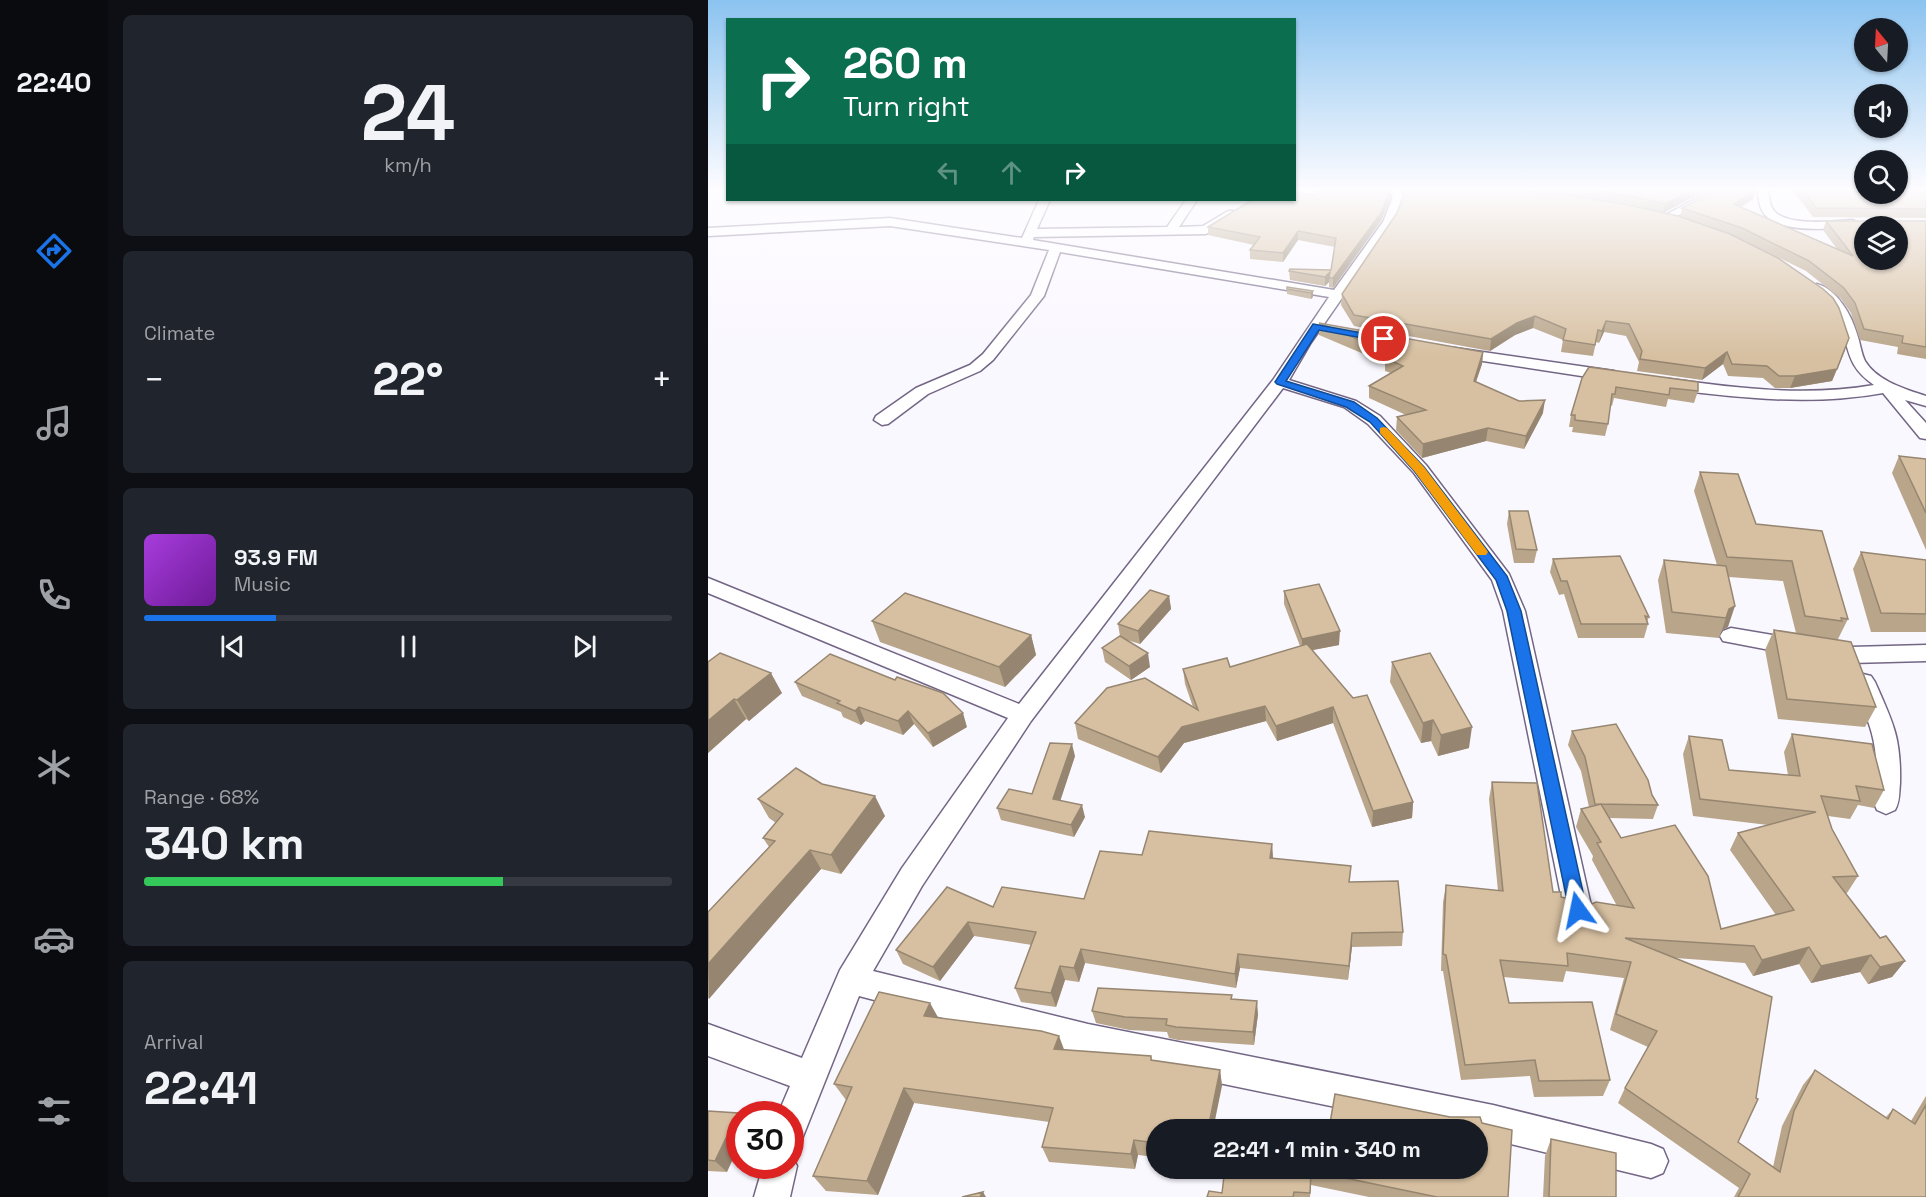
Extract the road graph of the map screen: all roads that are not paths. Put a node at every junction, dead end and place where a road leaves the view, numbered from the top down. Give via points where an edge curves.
1 (1044, 244) edge
2 (1374, 244) edge
3 (1056, 248) junction
4 (1809, 284) edge
5 (1340, 295) junction
6 (1441, 350) edge
7 (1634, 379) edge
8 (1280, 382) junction
9 (1656, 382) edge
10 (1887, 388) junction
11 (1926, 401) edge
12 (882, 420) dead end
13 (1926, 434) edge
14 (708, 585) edge
15 (1731, 636) dead end
16 (1926, 653) edge
17 (1851, 655) junction
18 (1023, 715) junction
19 (1886, 803) edge
20 (1578, 910) edge
21 (851, 980) junction
22 (708, 1040) edge
23 (809, 1077) junction
24 (800, 1101) edge
25 (1651, 1161) dead end
26 (777, 1179) edge
27 (772, 1197) edge

1 - 3 street
2 - 5 street
3 - 5 street
3 - 12 street via 1037,296 988,357 975,368 922,391
4 - 10 street via 1840,309 1858,362
5 - 8 street via 1322,328
6 - 7 street
8 - 18 street
8 - 20 street via 1350,404 1374,420 1420,469 1502,579 1514,611
9 - 10 street via 1803,398 1849,396
10 - 11 street
10 - 13 street
14 - 18 street
15 - 17 street
16 - 17 street
17 - 19 street via 1884,730 1888,753
18 - 21 street via 912,877
21 - 23 street
21 - 25 street via 1088,1040 1493,1122
22 - 23 street
23 - 24 street
26 - 27 street

